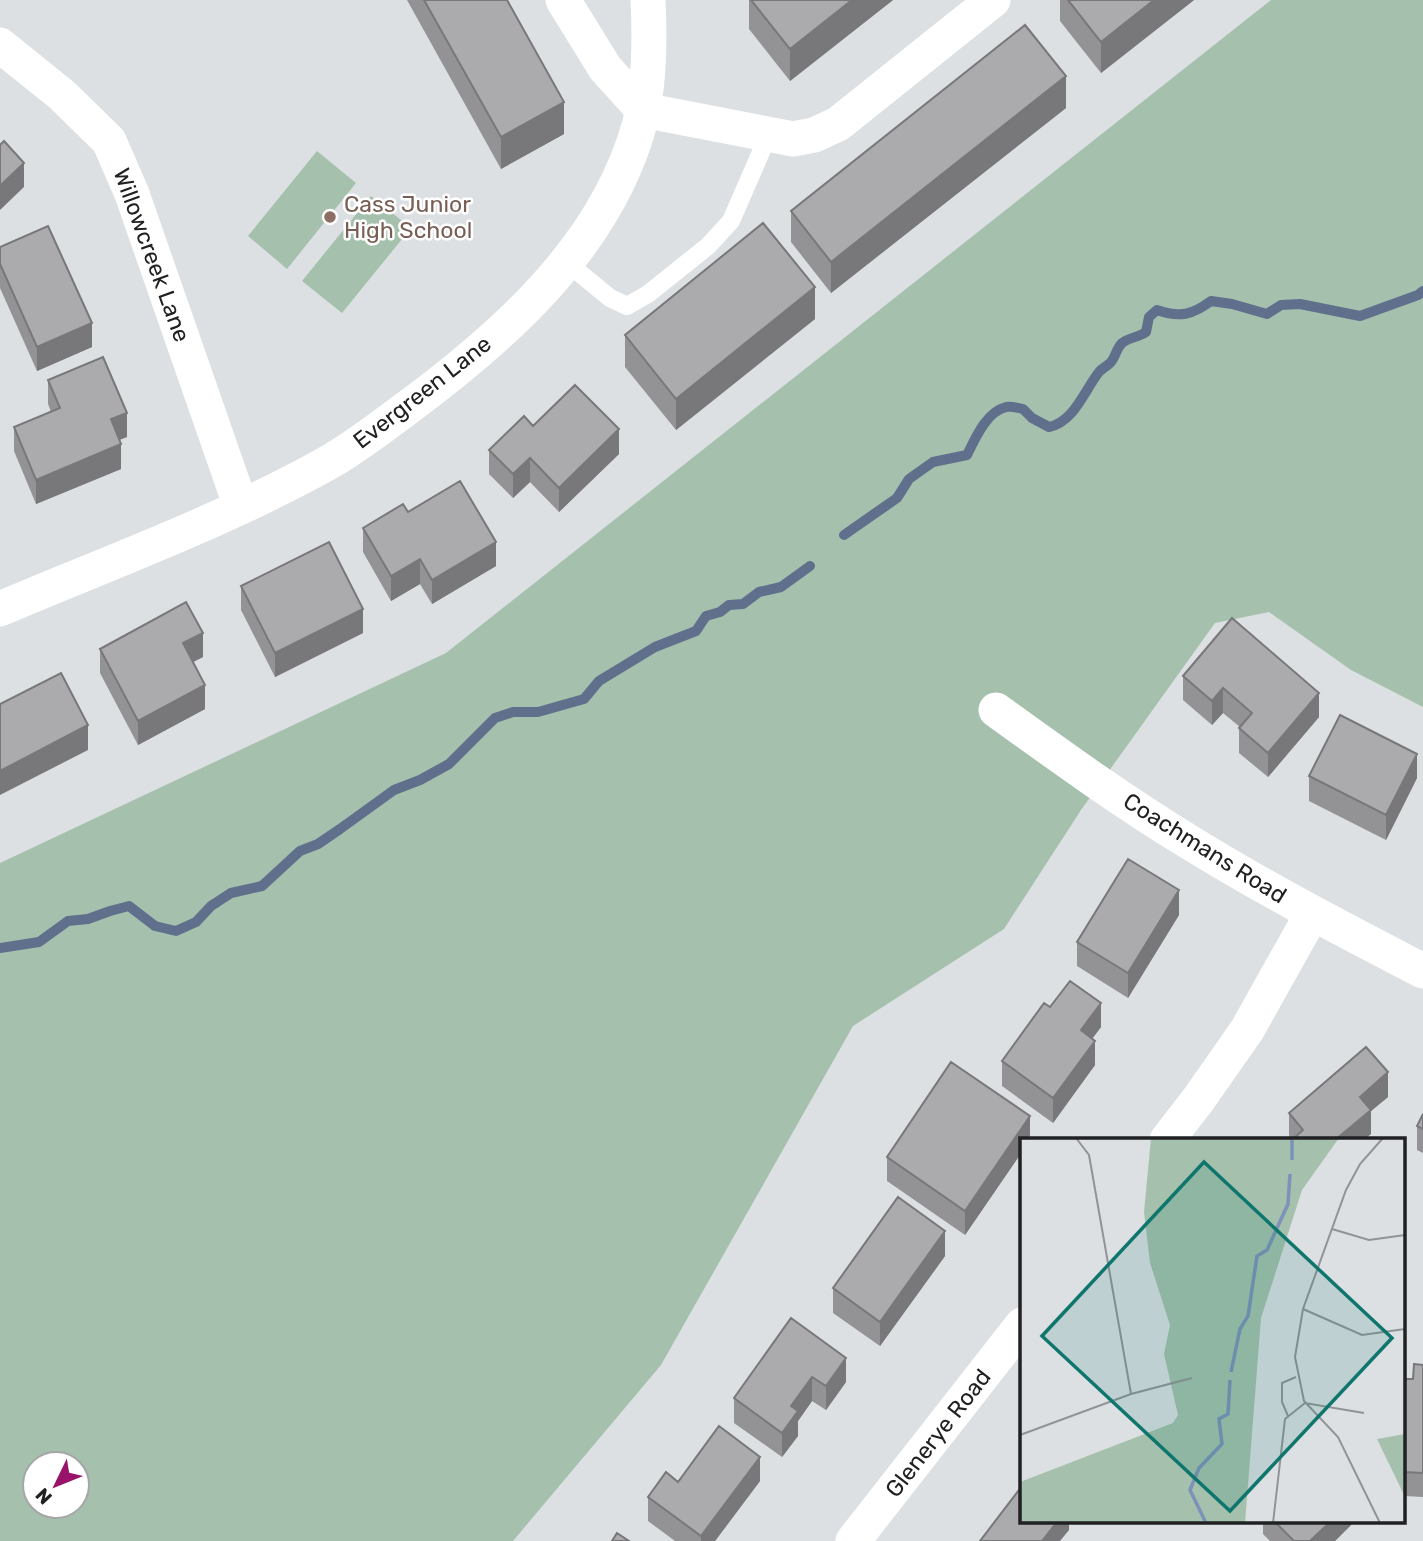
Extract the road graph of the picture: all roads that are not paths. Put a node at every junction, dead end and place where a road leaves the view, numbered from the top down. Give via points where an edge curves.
1 (563, 0) edge
2 (649, 0) edge
3 (993, 0) edge
4 (0, 45) edge
5 (643, 110) junction
6 (768, 136) junction
7 (565, 261) junction
8 (241, 507) junction
9 (0, 609) edge
10 (996, 710) dead end
11 (1312, 914) junction
12 (1423, 971) edge
13 (1169, 1138) edge
14 (1020, 1328) edge
15 (853, 1541) edge

1 - 5 street via 605,68
2 - 5 street, Evergreen Lane
3 - 6 street via 838,124 793,139
4 - 8 street, Willowcreek Lane via 109,141 132,194
5 - 6 street
5 - 7 street, Evergreen Lane via 619,180
6 - 7 lane via 731,220 708,246 648,294 627,306 610,299
7 - 8 street, Evergreen Lane via 543,291 425,394 326,464
8 - 9 street, Evergreen Lane
10 - 11 street, Coachmans Road via 1193,845
11 - 12 street, Coachmans Road
11 - 13 street via 1247,1030
14 - 15 street, Glenerye Road

